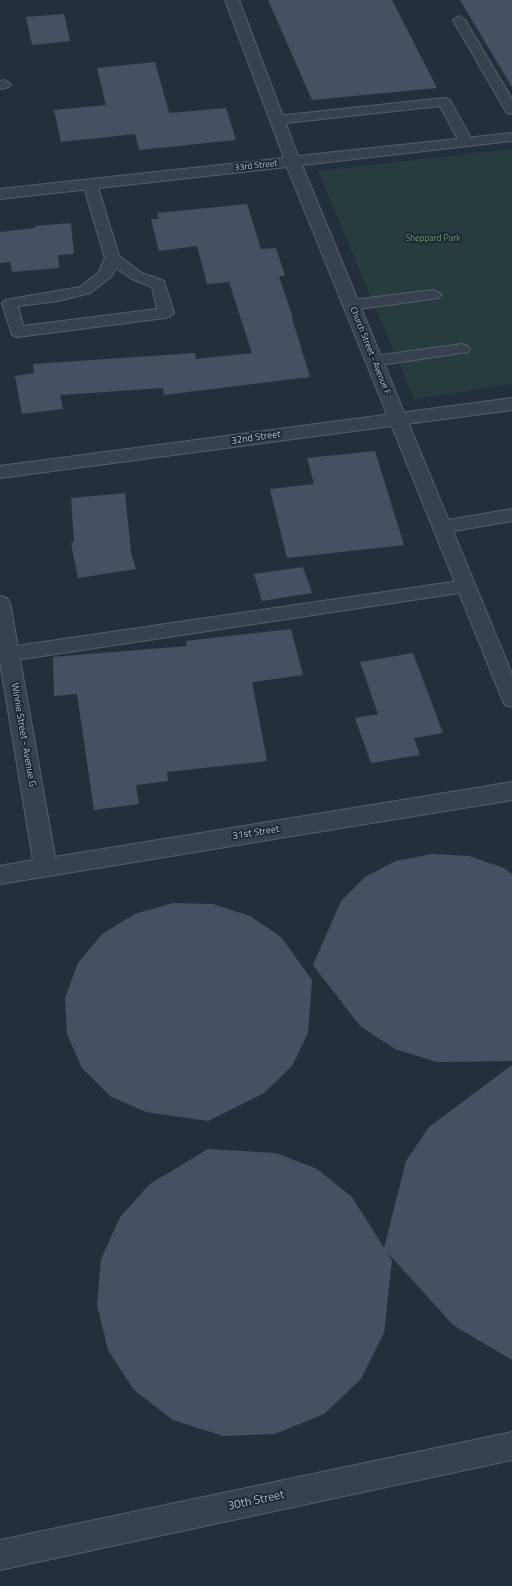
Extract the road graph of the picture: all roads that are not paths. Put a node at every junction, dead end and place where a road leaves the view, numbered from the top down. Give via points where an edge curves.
1 (232, 0) edge
2 (459, 20) dead end
3 (512, 110) edge
4 (277, 120) junction
5 (512, 137) edge
6 (466, 142) junction
7 (293, 162) junction
8 (90, 184) junction
9 (0, 194) edge
10 (112, 258) junction
11 (433, 295) dead end
12 (352, 305) junction
13 (462, 349) dead end
14 (374, 361) junction
15 (512, 404) edge
16 (398, 419) junction
17 (0, 472) edge
18 (512, 515) edge
19 (442, 527) junction
20 (466, 586) junction
21 (0, 603) edge
22 (9, 654) junction
23 (512, 700) edge
24 (512, 790) edge
25 (46, 868) junction
26 (0, 876) edge
27 (512, 1446) edge
28 (0, 1555) edge

1 - 4 street, Church Street - Avenue F
2 - 3 lane via 500,79
4 - 6 lane via 444,102
4 - 7 street, Church Street - Avenue F
5 - 6 street, 33rd Street
6 - 7 street, 33rd Street
7 - 8 street, 33rd Street
7 - 12 street, Church Street - Avenue F
8 - 9 street, 33rd Street
8 - 10 lane
10 - 10 lane via 106,274 85,290 10,303 17,332 166,313 160,284 136,276
11 - 12 lane
12 - 14 street, Church Street - Avenue F
13 - 14 lane
14 - 16 street, Church Street - Avenue F
15 - 16 street, 32nd Street
16 - 17 street, 32nd Street
16 - 19 street, Church Street - Avenue F
18 - 19 lane
19 - 20 street, Church Street - Avenue F
20 - 22 lane
20 - 23 street, Church Street - Avenue F
21 - 22 street, Winnie Street - Avenue G
22 - 25 street, Winnie Street - Avenue G
24 - 25 street, 31st Street
25 - 26 street, 31st Street
27 - 28 street, 30th Street

